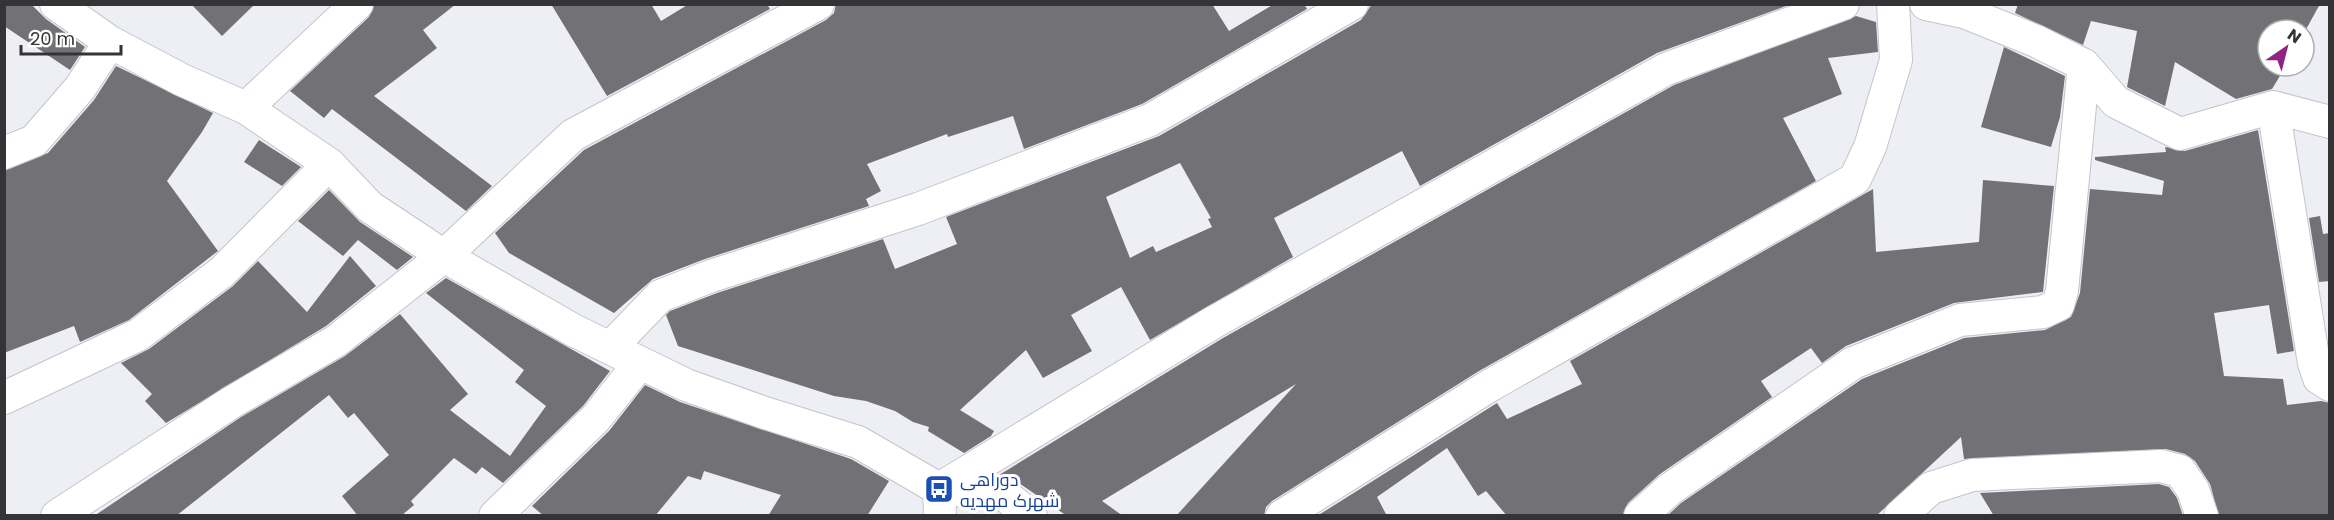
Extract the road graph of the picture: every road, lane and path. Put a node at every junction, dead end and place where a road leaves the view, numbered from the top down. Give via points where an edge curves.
1 (56, 4) edge
2 (357, 4) edge
3 (818, 4) edge
4 (1352, 4) edge
5 (1843, 4) edge
6 (1893, 4) edge
7 (1926, 4) edge
8 (110, 42) junction
9 (2084, 64) junction
10 (2273, 107) junction
11 (246, 108) junction
12 (2330, 122) edge
13 (4, 153) edge
14 (329, 164) junction
15 (444, 256) junction
16 (610, 348) junction
17 (640, 363) junction
18 (2330, 385) edge
19 (4, 398) edge
20 (939, 502) edge
21 (57, 516) edge
22 (495, 516) edge
23 (1031, 516) edge
24 (1281, 516) edge
25 (1640, 516) edge
26 (1900, 516) edge
27 (2202, 516) edge

1 - 8 street
2 - 11 street
3 - 15 street via 573,135
4 - 16 street via 1150,120 918,209 660,296
5 - 20 street via 1666,69 1214,322
6 - 24 street via 1896,60 1870,147 1855,179 1489,386
7 - 9 street via 1964,12
8 - 11 street
8 - 13 street via 80,88 34,141
9 - 10 street via 2116,102 2180,134
9 - 25 street via 2058,305 2043,312 1960,320 1853,363 1671,489
10 - 12 street
10 - 18 street via 2314,363 2319,378
11 - 14 street
14 - 15 street via 370,207
14 - 19 street via 222,272 138,335
15 - 16 street
15 - 21 street via 336,341 232,402
16 - 17 street
17 - 20 street via 686,385 858,442
17 - 22 street via 596,418
20 - 23 street via 1002,493
26 - 27 street via 1931,488 1972,474 2161,466 2180,471 2193,490

